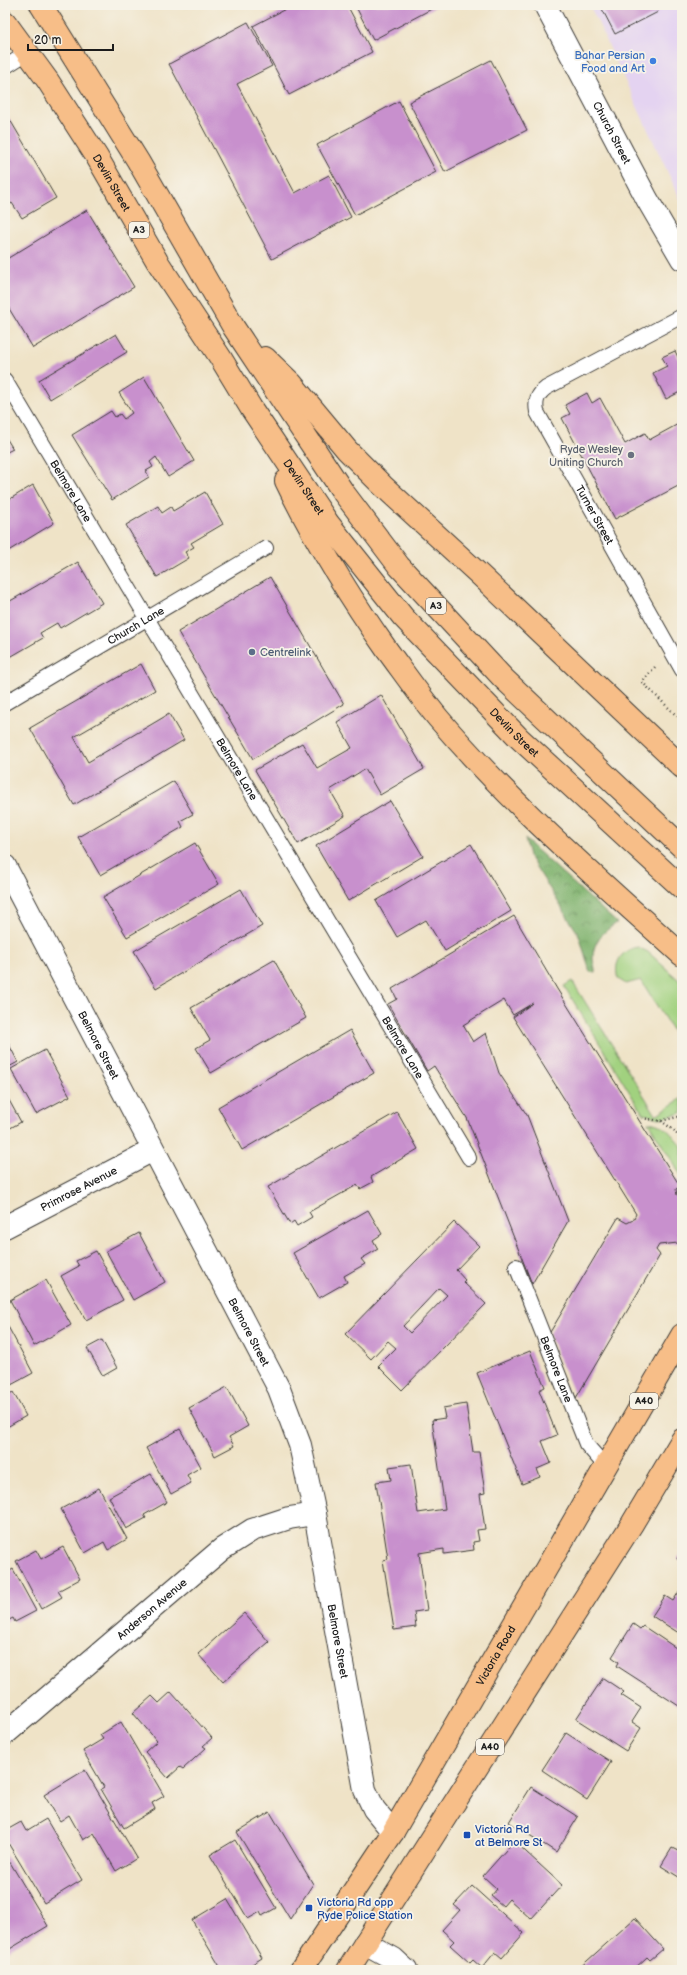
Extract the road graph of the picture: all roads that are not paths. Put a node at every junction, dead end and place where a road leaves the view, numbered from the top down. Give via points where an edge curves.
1 (41, 5) edge
2 (545, 5) edge
3 (5, 22) edge
4 (27, 52) junction
5 (5, 67) edge
6 (680, 250) edge
7 (682, 316) edge
8 (234, 328) junction
9 (5, 380) edge
10 (251, 408) junction
11 (266, 548) dead end
12 (147, 618) junction
13 (682, 670) edge
14 (5, 702) edge
15 (682, 768) edge
16 (682, 846) edge
17 (5, 866) edge
18 (682, 888) edge
19 (682, 955) edge
20 (153, 1150) junction
21 (470, 1158) dead end
22 (5, 1227) edge
23 (516, 1266) dead end
24 (682, 1335) edge
25 (682, 1440) edge
26 (606, 1467) junction
27 (315, 1514) junction
28 (5, 1734) edge
29 (393, 1832) junction
30 (365, 1943) junction
31 (301, 1970) edge
32 (348, 1970) edge
33 (406, 1970) edge

1 - 8 highway, A3 via 138,161
2 - 6 street, Church Street via 646,199
3 - 4 highway, Devlin Street / A3
4 - 5 lane
4 - 10 highway, Devlin Street / A3 via 97,157 157,261
7 - 13 lane, Turner Street via 546,388 537,399 536,406 537,412
8 - 15 highway via 292,384 347,450 383,486
8 - 16 highway, A3 via 343,492 399,566 503,678
9 - 12 lane, Belmore Lane
10 - 18 highway, Devlin Street / A3 via 328,523 404,617 519,738
10 - 19 highway via 331,567 417,692 515,800
11 - 12 lane, Church Lane
12 - 14 lane, Church Lane
12 - 21 lane, Belmore Lane
17 - 20 street, Belmore Street
20 - 22 street, Primrose Avenue
20 - 27 street, Belmore Street via 279,1389 300,1445
23 - 26 lane, Belmore Lane via 586,1444
24 - 26 highway, Victoria Road / A40
25 - 30 highway, A40 via 632,1524
26 - 29 highway, Victoria Road / A40
27 - 28 street, Anderson Avenue via 289,1518 252,1530 222,1549
27 - 29 street, Belmore Street via 365,1790 374,1809
29 - 31 highway, Victoria Road / A40
30 - 32 highway, A40
30 - 33 street via 394,1959

